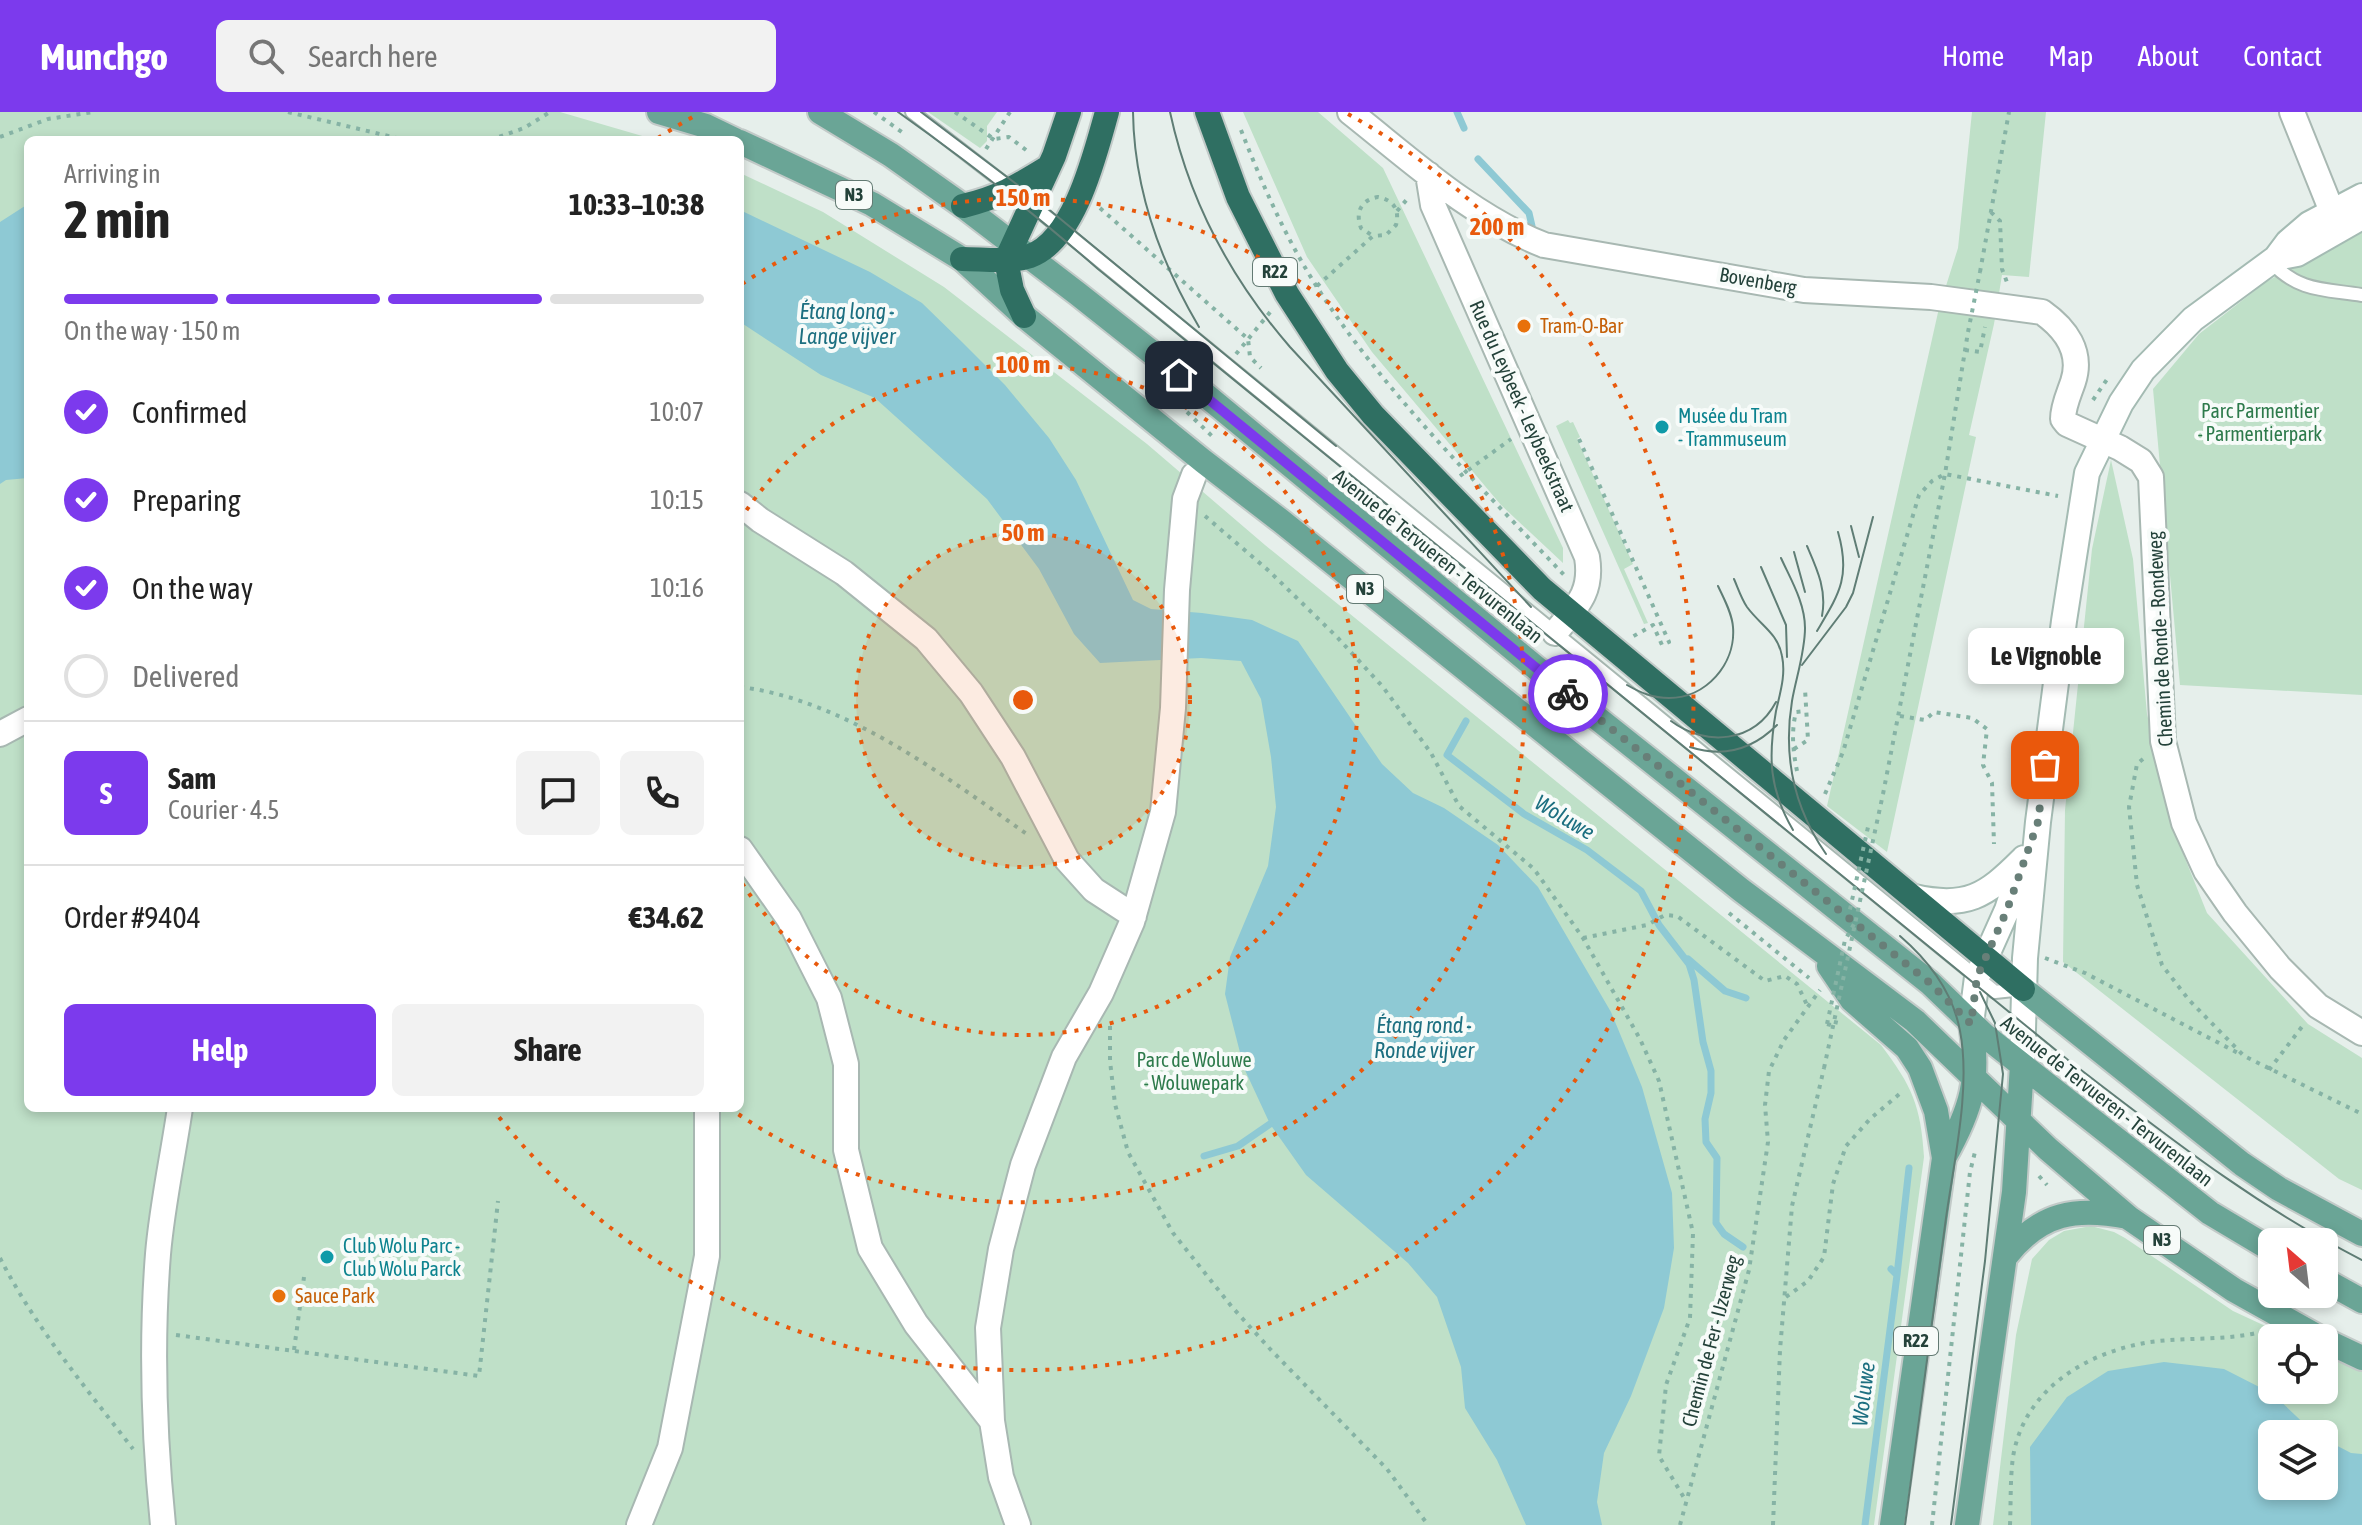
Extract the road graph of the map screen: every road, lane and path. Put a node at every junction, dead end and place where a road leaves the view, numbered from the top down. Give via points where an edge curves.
1 (46, 112) edge
2 (93, 112) edge
3 (288, 112) edge
4 (550, 112) edge
5 (659, 112) edge
6 (912, 112) edge
7 (955, 112) edge
8 (1010, 112) edge
9 (1069, 112) edge
10 (1107, 112) edge
11 (1207, 112) edge
12 (1350, 112) edge
13 (2009, 112) edge
14 (2292, 112) edge
15 (826, 113) edge
16 (48, 119) junction
17 (1239, 126) dead end
18 (388, 136) edge
19 (501, 136) edge
20 (727, 136) edge
21 (0, 137) edge
22 (744, 144) edge
23 (1428, 174) junction
24 (2362, 196) edge
25 (1023, 198) junction
26 (1093, 203) dead end
27 (963, 206) junction
28 (1991, 212) junction
29 (2362, 217) edge
30 (2335, 222) junction
31 (1063, 229) junction
32 (1373, 236) junction
33 (1016, 253) junction
34 (962, 259) junction
35 (2274, 260) junction
36 (2009, 285) dead end
37 (1317, 286) junction
38 (2362, 295) edge
39 (1989, 305) junction
40 (1024, 316) junction
41 (1965, 350) junction
42 (1250, 357) dead end
43 (1187, 412) dead end
44 (1196, 421) dead end
45 (1532, 429) junction
46 (1579, 439) dead end
47 (2102, 439) junction
48 (1467, 470) junction
49 (1945, 474) junction
50 (1194, 475) dead end
51 (1444, 489) junction
52 (2058, 496) dead end
53 (1185, 499) junction
54 (744, 507) edge
55 (1578, 604) junction
56 (1555, 633) junction
57 (1624, 642) dead end
58 (744, 688) edge
59 (1805, 689) dead end
60 (1806, 711) junction
61 (1900, 716) junction
62 (24, 721) edge
63 (0, 734) edge
64 (2163, 741) junction
65 (1794, 749) junction
66 (1799, 777) dead end
67 (1818, 810) junction
68 (1777, 814) junction
69 (2038, 822) junction
70 (1868, 827) dead end
71 (1863, 838) dead end
72 (1994, 844) dead end
73 (1874, 848) dead end
74 (744, 855) edge
75 (2024, 858) junction
76 (1067, 860) junction
77 (1914, 897) junction
78 (1134, 916) junction
79 (1854, 924) junction
80 (1583, 938) junction
81 (1817, 947) junction
82 (2037, 955) dead end
83 (1981, 967) junction
84 (1822, 988) dead end
85 (2023, 989) junction
86 (1101, 993) junction
87 (2318, 1006) junction
88 (1808, 1007) junction
89 (1827, 1024) dead end
90 (1971, 1024) junction
91 (2362, 1033) edge
92 (2244, 1056) junction
93 (2022, 1065) junction
94 (2269, 1070) junction
95 (1913, 1083) dead end
96 (1976, 1083) junction
97 (179, 1112) edge
98 (707, 1112) edge
99 (2362, 1114) edge
100 (2018, 1122) junction
101 (1976, 1147) dead end
102 (1944, 1158) junction
103 (498, 1201) dead end
104 (2129, 1218) junction
105 (2362, 1234) edge
106 (2258, 1242) edge
107 (2006, 1256) junction
108 (0, 1258) edge
109 (304, 1277) dead end
110 (2338, 1288) edge
111 (1786, 1297) junction
112 (2362, 1301) edge
113 (2294, 1324) edge
114 (155, 1332) junction
115 (2258, 1333) edge
116 (2338, 1347) edge
117 (294, 1351) junction
118 (2362, 1358) edge
119 (992, 1421) junction
120 (159, 1483) junction
121 (1686, 1501) junction
122 (163, 1525) edge
123 (639, 1525) edge
124 (1018, 1525) edge
125 (1428, 1525) edge
126 (1680, 1525) edge
127 (1773, 1525) edge
128 (1892, 1525) edge
129 (1932, 1525) edge
130 (1967, 1525) edge
131 (2010, 1525) edge

1 - 16 path
2 - 16 path
3 - 18 path
4 - 19 path
5 - 20 main road, N3
6 - 25 lane
7 - 8 path via 994,139
9 - 25 highway via 1047,168
10 - 31 highway
11 - 51 highway, Avenue de Tervueren - Tervurenlaan / R22 via 1238,197 1287,294 1337,371
12 - 23 street, Bovenberg
13 - 28 path
14 - 30 street
15 - 27 main road, Avenue de Tervueren - Tervurenlaan / N3
16 - 21 path
17 - 37 path via 1267,194
22 - 34 main road, N3 via 872,204
23 - 39 street, Bovenberg via 1478,212 1544,245 1804,290
23 - 45 street, Rue du Leybeek - Leybeekstraat via 1433,205
24 - 30 street
25 - 27 highway
25 - 31 lane
25 - 33 highway
26 - 42 path via 1248,339
27 - 33 main road, Avenue de Tervueren - Tervurenlaan / N3
28 - 36 path via 2000,221 2002,269
28 - 41 path, bridge
29 - 30 street
30 - 35 street via 2298,233
31 - 33 highway via 1051,242
31 - 56 lane
32 - 32 path via 1361,228 1358,214 1363,204 1378,197 1393,203 1398,218 1392,231
32 - 37 path
33 - 34 highway
33 - 40 highway via 1012,290
33 - 90 main road, Avenue de Tervueren - Tervurenlaan / N3 via 1203,393 1751,843 1930,983
34 - 40 main road, N3
35 - 38 lane via 2298,285
35 - 47 street via 2193,319 2143,370
37 - 48 path via 1400,397
39 - 41 path via 1980,352
39 - 47 street, Bovenberg via 2042,312 2057,322 2077,356 2063,419
40 - 81 main road, N3
41 - 49 path
43 - 44 path
45 - 48 path
45 - 55 street, Rue du Leybeek - Leybeekstraat via 1587,557 1590,575
46 - 57 path via 1669,642 1662,645 1653,625
47 - 64 street, Chemin de Ronde - Rondeweg via 2141,461 2151,477
47 - 69 street via 2087,473 2079,516
48 - 51 path
48 - 55 path
49 - 52 path
49 - 61 path
49 - 67 path via 1919,495 1843,752
50 - 53 street
51 - 55 highway, Avenue de Tervueren - Tervurenlaan via 1542,589
53 - 78 street via 1163,812
53 - 80 path via 1269,571 1374,677 1431,753 1459,806 1534,869
54 - 76 street via 844,573 926,639 971,693 1013,757
55 - 56 street
55 - 67 highway, Avenue de Tervueren - Tervurenlaan
56 - 68 lane
58 - 76 path via 798,700 861,727
59 - 60 path
60 - 65 path via 1808,740
60 - 65 path via 1796,712
61 - 72 path via 1925,720 1934,712 1972,718 1987,729 1983,765 1992,783
61 - 79 path, bridge
62 - 63 street
64 - 87 street, Chemin de Ronde - Rondeweg via 2184,823 2206,871 2280,968
64 - 92 path via 2137,764 2129,807 2137,885 2162,965
65 - 66 path
67 - 68 lane
67 - 77 highway, Avenue de Tervueren - Tervurenlaan
68 - 83 lane
69 - 75 street
69 - 85 street
70 - 79 path, bridge via 1849,914
71 - 73 path
74 - 119 street via 789,919 829,998 846,1064 846,1150 870,1248 916,1324
75 - 77 street via 1998,884 1977,895 1941,903
75 - 83 street
76 - 78 street via 1094,890
77 - 83 highway, Avenue de Tervueren - Tervurenlaan
78 - 86 street
79 - 89 path, bridge via 1845,940
79 - 111 path, bridge via 1792,1206
80 - 88 path via 1677,916 1765,981 1785,976 1797,984
80 - 121 path via 1659,1081 1693,1233 1690,1318 1666,1385 1659,1456
81 - 96 main road, N3 via 1915,1021
81 - 102 main road via 1852,1000 1907,1048 1920,1068 1936,1111
82 - 92 path via 2085,973
83 - 85 highway, Avenue de Tervueren - Tervurenlaan
83 - 90 street
84 - 88 path, Chemin de Fer - IJzerweg
85 - 93 street
85 - 105 main road via 2242,1164
86 - 119 street via 1064,1057 1023,1165 1001,1249 988,1328
86 - 125 path via 1110,1019 1115,1104 1128,1152 1173,1233 1242,1318 1387,1469
87 - 91 street, Chemin de Ronde - Rondeweg
87 - 94 path
88 - 121 path, Chemin de Fer - IJzerweg via 1769,1071 1768,1142 1749,1270
90 - 93 main road, Avenue de Tervueren - Tervurenlaan / N3
90 - 96 main road, R22
92 - 94 path
93 - 100 main road
93 - 106 main road, Avenue de Tervueren - Tervurenlaan / N3 via 2210,1213
94 - 99 path
95 - 111 path via 1846,1146 1833,1184 1824,1257 1808,1281
96 - 100 main road, N3
96 - 102 main road, R22
97 - 114 street via 158,1252
98 - 123 street via 707,1256 670,1448
100 - 104 main road, N3
100 - 107 main road
101 - 129 path
102 - 128 main road, R22
103 - 117 path via 479,1376
104 - 107 main road via 2097,1211 2059,1217 2035,1228
104 - 113 main road, N3
107 - 130 main road
108 - 120 path via 47,1338
109 - 117 path
110 - 112 main road
111 - 127 path
114 - 117 path
114 - 120 street
115 - 131 path via 2150,1342 2087,1360 2065,1374 2031,1410 2020,1432 2013,1456
116 - 118 main road, N3
119 - 124 street via 1001,1477
120 - 122 street
121 - 126 path, Chemin de Fer - IJzerweg

